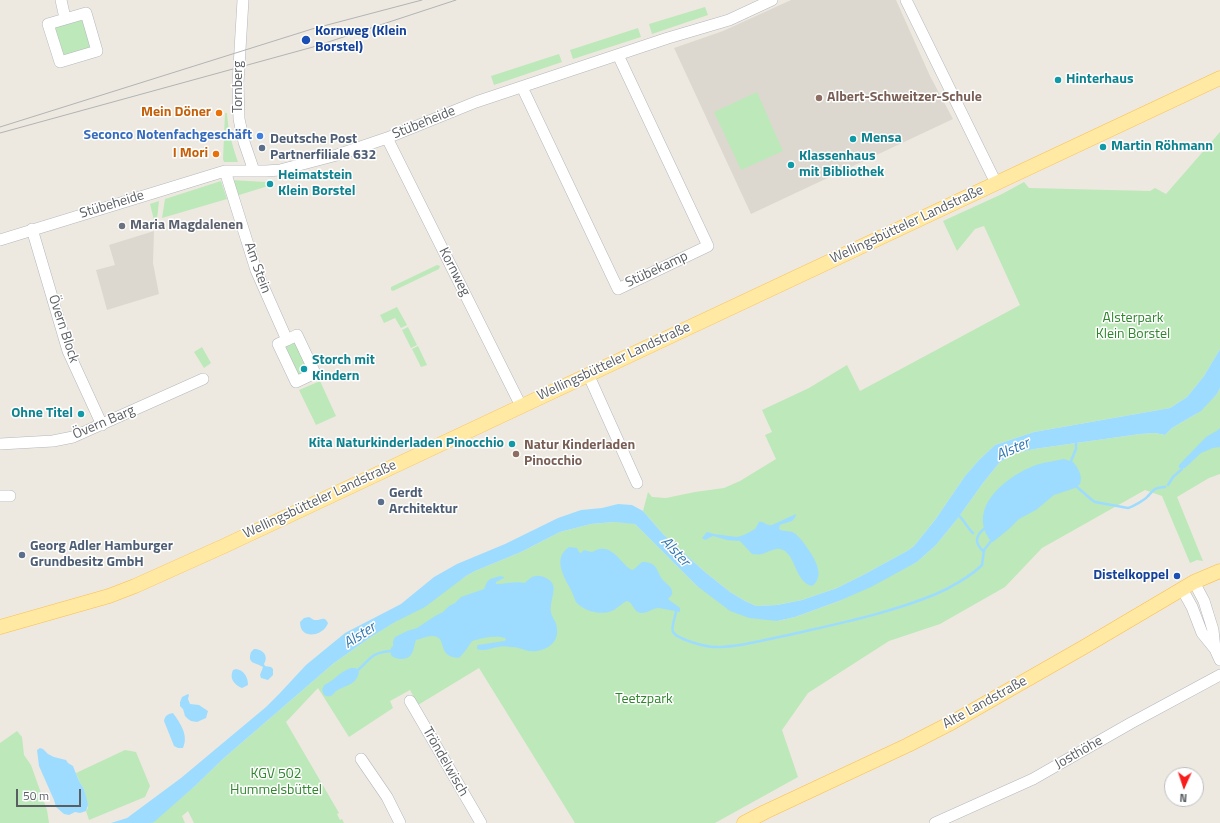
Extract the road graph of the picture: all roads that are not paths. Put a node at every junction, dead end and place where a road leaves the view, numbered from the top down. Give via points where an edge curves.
1 (61, 0) edge
2 (243, 0) edge
3 (772, 0) edge
4 (906, 0) edge
5 (65, 18) junction
6 (618, 55) junction
7 (1220, 78) edge
8 (522, 87) junction
9 (387, 138) junction
10 (225, 171) junction
11 (254, 172) junction
12 (996, 183) junction
13 (32, 229) junction
14 (0, 240) edge
15 (287, 340) dead end
16 (588, 374) junction
17 (202, 379) dead end
18 (520, 406) junction
19 (102, 425) junction
20 (0, 444) edge
21 (638, 483) dead end
22 (1220, 571) edge
23 (1188, 586) junction
24 (0, 627) edge
25 (1220, 660) edge
26 (1220, 675) edge
27 (410, 701) dead end
28 (361, 758) dead end
29 (400, 823) edge
30 (481, 823) edge
31 (744, 823) edge
32 (934, 823) edge

1 - 5 street
2 - 11 street, Tornberg via 238,83 239,120
3 - 6 street, Stübeheide via 729,20
4 - 12 street
5 - 5 street via 48,24 60,62 97,51 86,13
6 - 8 street, Stübeheide
6 - 8 street, Stübekamp via 708,246 618,289
7 - 12 main road, Wellingsbütteler Landstraße
8 - 9 street, Stübeheide
9 - 11 street, Stübeheide via 280,170
9 - 18 street, Kornweg
10 - 11 street, Stübeheide
10 - 13 street, Stübeheide
10 - 15 street, Am Stein via 256,270
12 - 16 main road, Wellingsbütteler Landstraße
13 - 14 street, Stübeheide
13 - 19 street, Övern Block via 68,351
16 - 18 main road, Wellingsbütteler Landstraße
16 - 21 street
17 - 19 street, Övern Barg
18 - 24 main road, Wellingsbütteler Landstraße via 135,586 109,596
19 - 20 street, Övern Barg via 73,437 53,441
22 - 23 main road, Alte Landstraße
23 - 25 street via 1204,601 1214,630 1215,649
23 - 31 main road, Alte Landstraße via 908,745
26 - 32 street, Josthöhe via 1033,780
27 - 30 street, Tröndelwisch
28 - 29 street via 387,797

